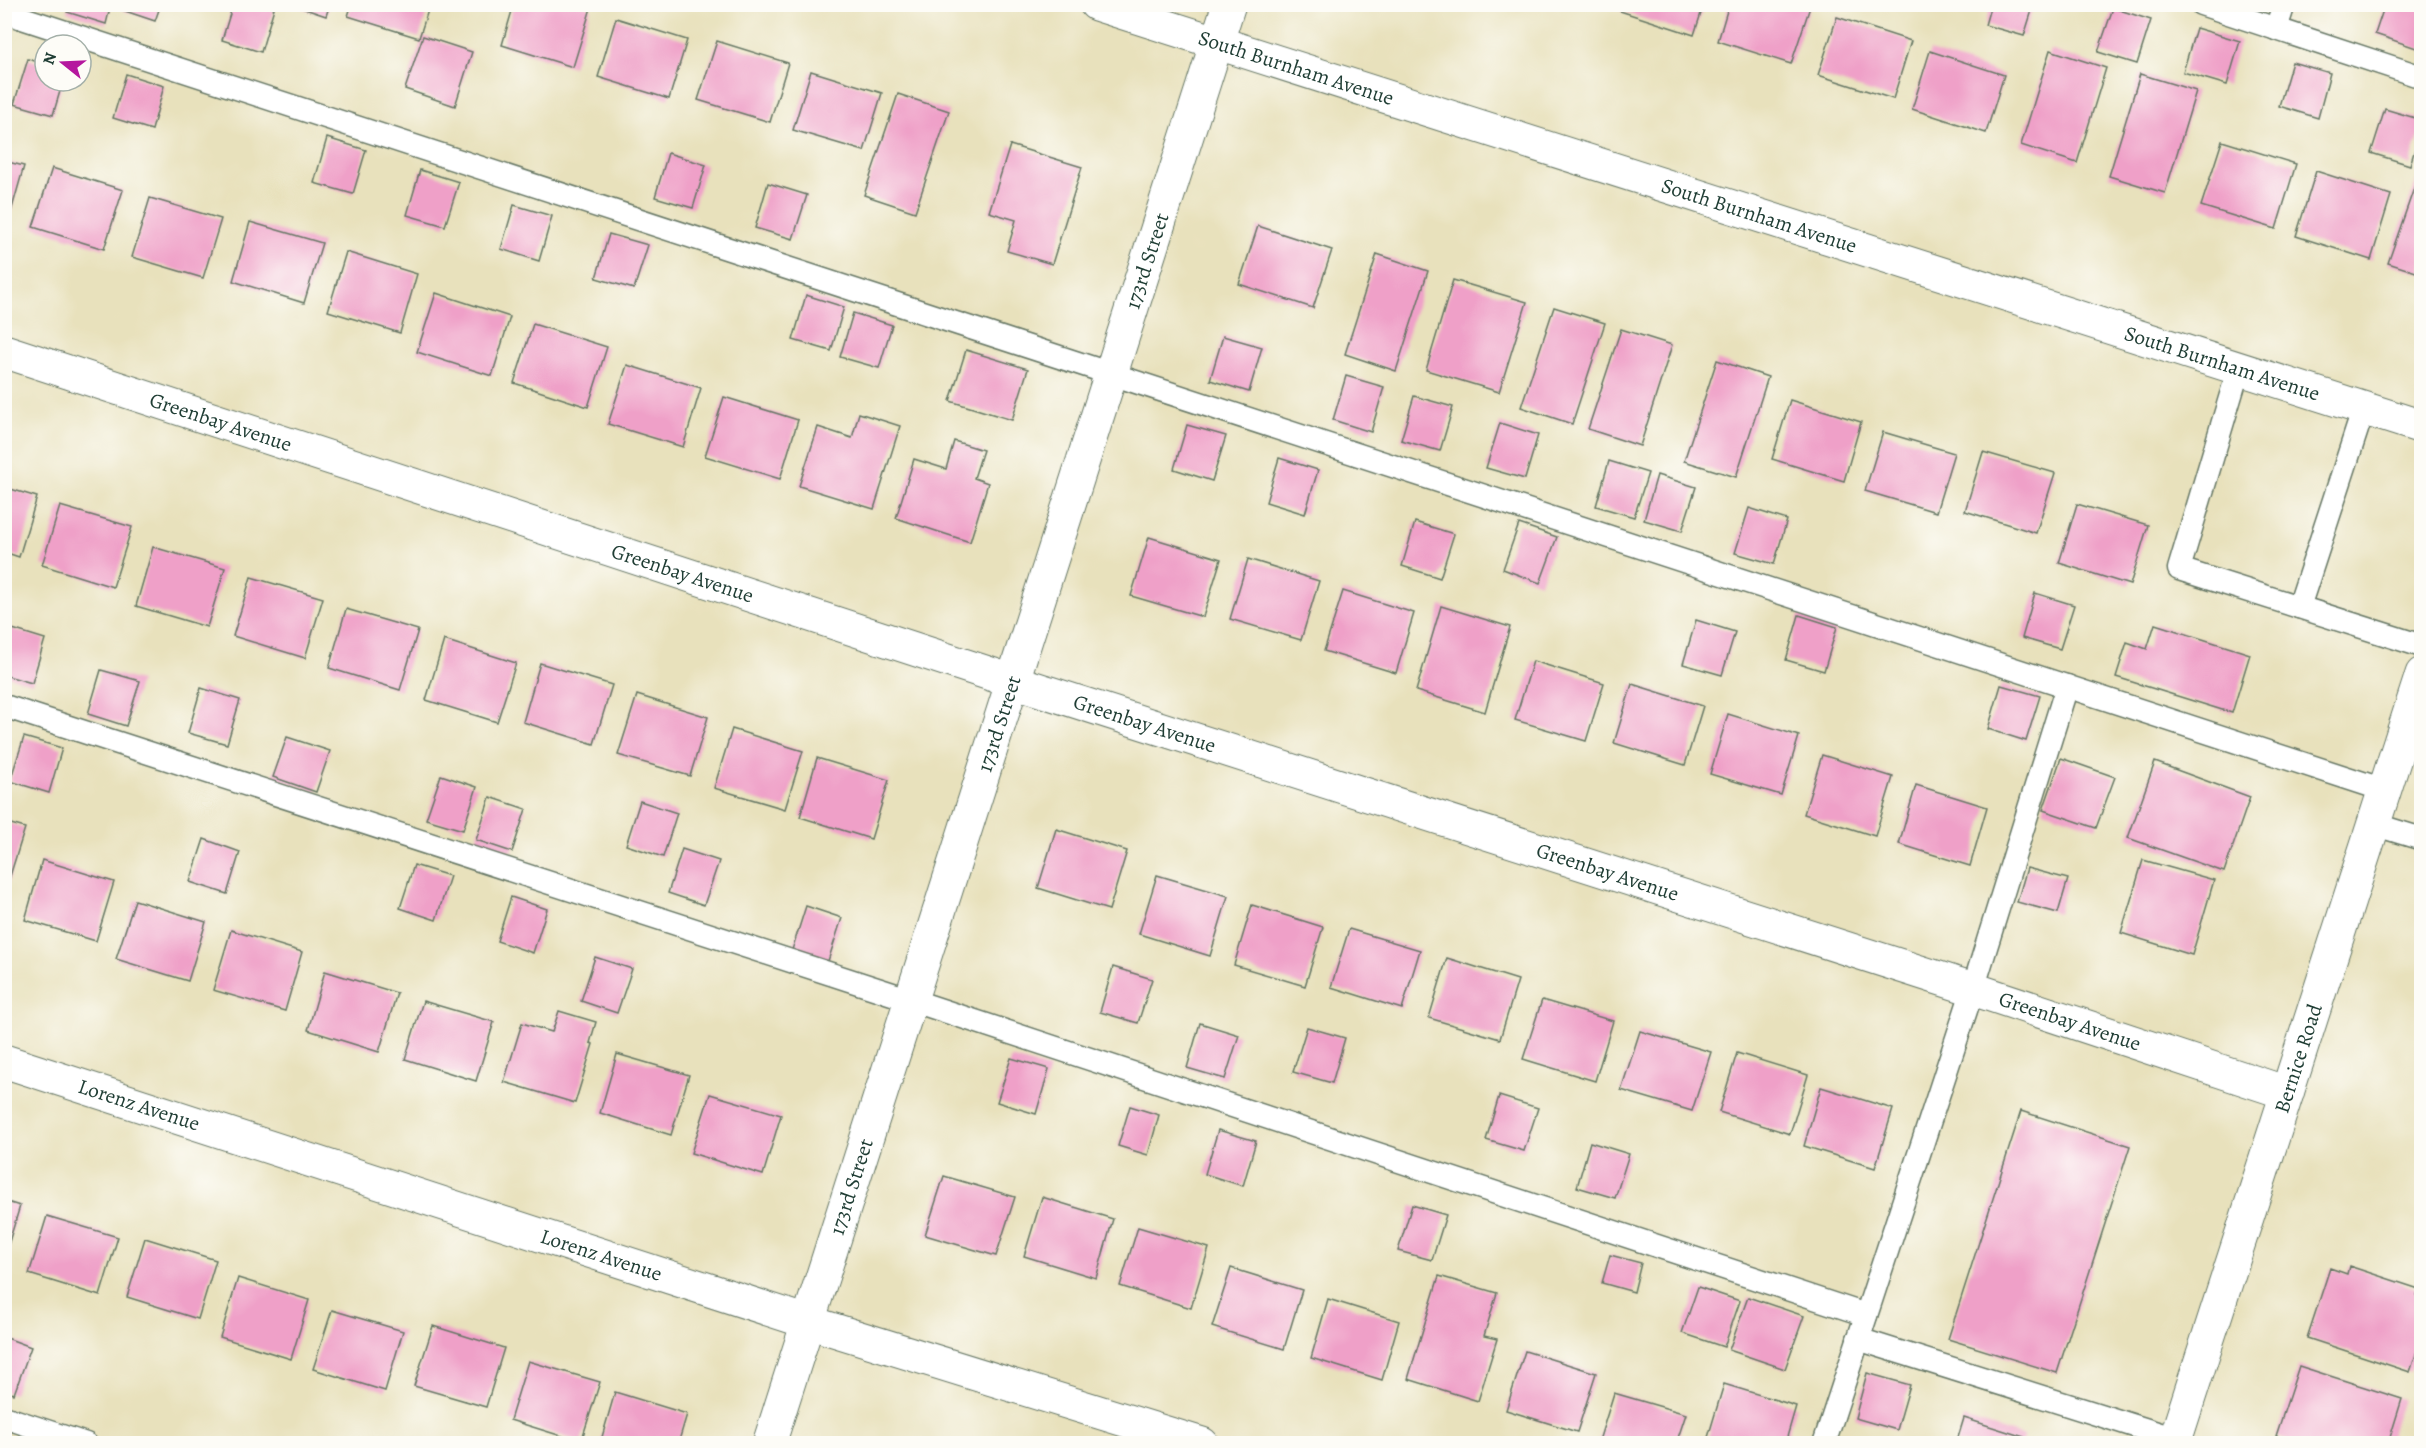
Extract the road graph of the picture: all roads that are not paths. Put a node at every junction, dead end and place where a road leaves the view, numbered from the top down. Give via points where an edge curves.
1 (1096, 4) edge
2 (1229, 4) edge
3 (2201, 4) edge
4 (2284, 4) edge
5 (4, 12) edge
6 (2277, 29) junction
7 (1216, 43) junction
8 (2421, 77) edge
9 (4, 351) edge
10 (2239, 368) junction
11 (1110, 373) junction
12 (2364, 408) junction
13 (2421, 426) edge
14 (2299, 607) junction
15 (2421, 646) edge
16 (2421, 674) edge
17 (1012, 681) junction
18 (2067, 686) junction
19 (4, 706) edge
20 (2384, 790) junction
21 (2373, 824) junction
22 (2421, 839) edge
23 (1973, 989) junction
24 (911, 1000) junction
25 (4, 1061) edge
26 (2287, 1092) junction
27 (1866, 1315) junction
28 (808, 1323) junction
29 (1858, 1339) junction
30 (4, 1417) edge
31 (2175, 1441) edge
32 (86, 1443) edge
33 (769, 1443) edge
34 (1202, 1443) edge
35 (1824, 1443) edge

1 - 7 street, South Burnham Avenue
2 - 7 street, 173rd Street
3 - 6 lane
4 - 6 lane
5 - 11 lane
6 - 8 lane
7 - 10 street, South Burnham Avenue
7 - 11 street, 173rd Street
9 - 17 street, Greenbay Avenue
10 - 12 street, South Burnham Avenue
10 - 14 lane via 2179,568
11 - 17 street, 173rd Street
11 - 18 lane
12 - 13 street, South Burnham Avenue
12 - 14 lane
14 - 15 lane
16 - 20 street, Bernice Road
17 - 23 street, Greenbay Avenue
17 - 24 street, 173rd Street
18 - 20 lane
18 - 23 lane
19 - 24 lane
20 - 21 street, Bernice Road
21 - 22 lane
21 - 26 street, Bernice Road
23 - 26 street, Greenbay Avenue
23 - 27 lane
24 - 27 lane
24 - 28 street, 173rd Street
25 - 28 street, Lorenz Avenue
26 - 31 street, Bernice Road
27 - 29 lane
28 - 33 street, 173rd Street
28 - 34 street, Lorenz Avenue
29 - 31 lane
29 - 35 lane
30 - 32 lane

